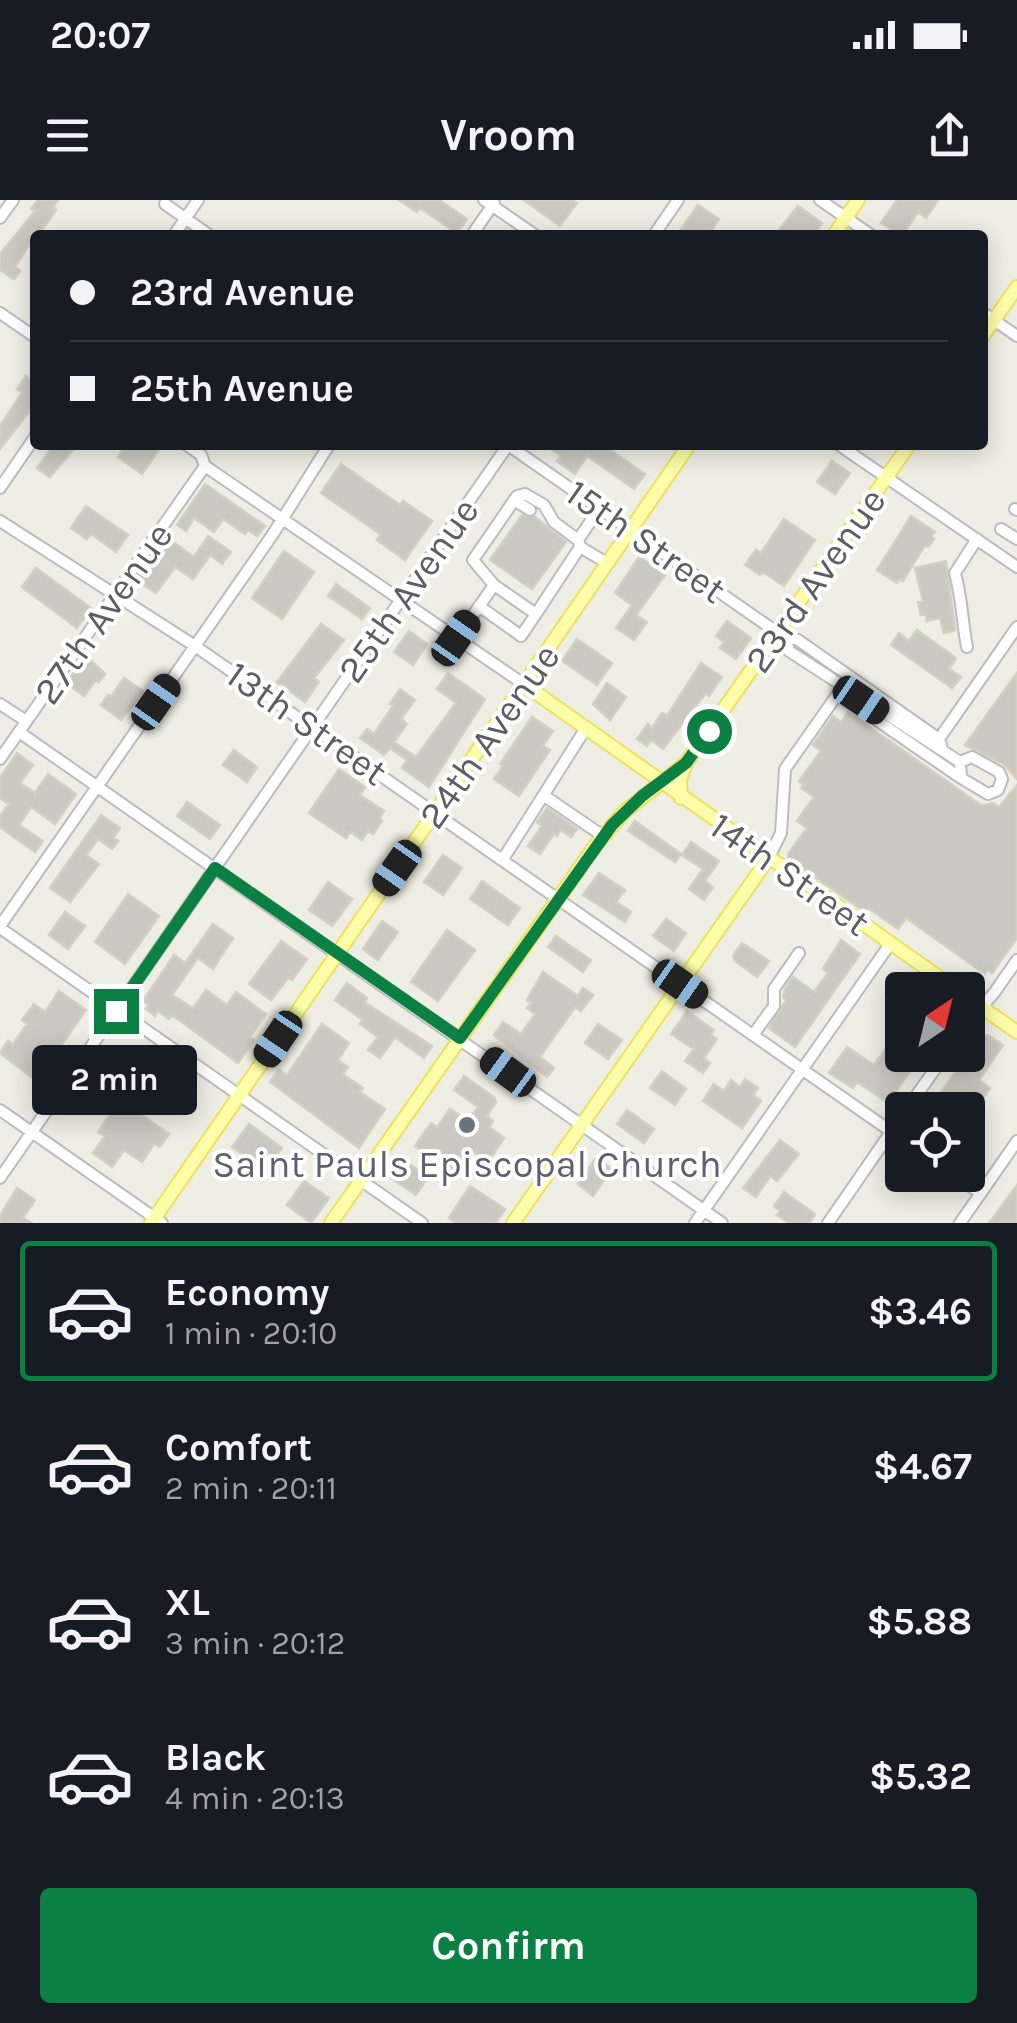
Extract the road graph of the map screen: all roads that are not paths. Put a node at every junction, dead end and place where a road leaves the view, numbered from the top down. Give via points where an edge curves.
1 (13, 200) edge
2 (198, 200) edge
3 (678, 200) edge
4 (820, 200) edge
5 (858, 200) edge
6 (491, 202) edge
7 (165, 204) dead end
8 (0, 218) edge
9 (185, 218) junction
10 (846, 218) junction
11 (177, 230) edge
12 (202, 230) edge
13 (475, 230) edge
14 (528, 230) edge
15 (657, 230) edge
16 (838, 230) edge
17 (864, 230) edge
18 (1017, 287) edge
19 (0, 313) edge
20 (988, 316) edge
21 (30, 334) edge
22 (1017, 336) edge
23 (30, 444) edge
24 (194, 450) edge
25 (326, 450) edge
26 (505, 450) edge
27 (515, 450) edge
28 (686, 450) edge
29 (846, 450) edge
30 (905, 450) edge
31 (206, 466) junction
32 (886, 478) junction
33 (0, 488) edge
34 (514, 500) junction
35 (599, 508) junction
36 (530, 510) dead end
37 (282, 518) junction
38 (541, 518) dead end
39 (0, 522) edge
40 (554, 522) junction
41 (1001, 528) dead end
42 (630, 530) junction
43 (976, 539) junction
44 (1017, 539) edge
45 (579, 544) junction
46 (607, 563) junction
47 (1017, 566) edge
48 (494, 585) junction
49 (115, 596) junction
50 (402, 601) junction
51 (479, 606) junction
52 (536, 614) junction
53 (1017, 626) edge
54 (781, 635) junction
55 (456, 638) junction
56 (195, 646) junction
57 (968, 647) dead end
58 (850, 676) junction
59 (525, 684) junction
60 (842, 687) junction
61 (0, 704) edge
62 (880, 712) junction
63 (26, 722) junction
64 (312, 728) junction
65 (586, 728) junction
66 (18, 732) junction
67 (941, 744) junction
68 (0, 759) edge
69 (960, 762) junction
70 (686, 763) junction
71 (961, 778) junction
72 (661, 782) junction
73 (97, 786) junction
74 (546, 797) junction
75 (680, 798) junction
76 (436, 812) junction
77 (603, 836) junction
78 (768, 859) junction
79 (504, 860) junction
80 (215, 868) junction
81 (558, 898) junction
82 (0, 927) edge
83 (890, 944) junction
84 (338, 953) junction
85 (799, 953) dead end
86 (1017, 960) edge
87 (931, 972) edge
88 (680, 984) junction
89 (985, 1002) edge
90 (985, 1010) edge
91 (116, 1011) junction
92 (1017, 1032) edge
93 (753, 1035) junction
94 (460, 1038) junction
95 (802, 1070) junction
96 (239, 1096) junction
97 (0, 1110) edge
98 (582, 1124) junction
99 (885, 1128) edge
100 (32, 1132) junction
101 (885, 1141) edge
102 (1017, 1142) edge
103 (0, 1178) edge
104 (361, 1180) junction
105 (977, 1192) edge
106 (980, 1194) junction
107 (704, 1210) junction
108 (156, 1221) edge
109 (332, 1223) edge
110 (422, 1223) edge
111 (513, 1223) edge
112 (695, 1223) edge
113 (722, 1223) edge
114 (828, 1223) edge
115 (960, 1223) edge

1 - 8 street
2 - 9 street
3 - 15 street
4 - 10 street
5 - 10 main road
6 - 13 street
6 - 14 street
7 - 9 street
9 - 11 street
9 - 12 street
10 - 16 main road
10 - 17 street
18 - 20 main road
19 - 21 street
20 - 22 street
23 - 33 street
24 - 31 street, 14th Street
25 - 37 street
26 - 50 street, 25th Avenue
27 - 35 street, 15th Street
28 - 42 main road, 24th Avenue
29 - 32 street
30 - 32 main road, 23rd Avenue
31 - 37 street, 14th Street
31 - 49 street, 27th Avenue
32 - 43 street
32 - 54 main road, 23rd Avenue
34 - 36 street
34 - 40 street via 525,494 550,510
34 - 48 street via 473,560
35 - 42 street, 15th Street
35 - 45 street
37 - 50 street, 14th Street
37 - 56 street
38 - 40 street
39 - 49 street, 13th Street
40 - 45 street
41 - 44 street
42 - 46 main road, 24th Avenue
42 - 54 street, 15th Street
43 - 47 street
43 - 57 street via 955,573
45 - 46 street
45 - 52 street
46 - 59 main road, 24th Avenue
48 - 51 street
48 - 52 street
49 - 56 street, 13th Street
49 - 63 street, 27th Avenue
50 - 55 street, 14th Street
50 - 64 street, 25th Avenue
51 - 52 street via 521,636
51 - 55 street
53 - 67 street
54 - 58 street, 15th Street
54 - 60 street, 15th Street via 789,651
54 - 70 main road, 23rd Avenue
55 - 59 street, 14th Street
56 - 64 street, 13th Street
56 - 73 street
58 - 60 street
58 - 67 street, 15th Street
59 - 65 main road, 14th Street
59 - 76 main road, 24th Avenue
60 - 62 street, 15th Street
60 - 78 street via 784,769 782,833
61 - 63 street
62 - 67 street, 15th Street
62 - 71 street via 878,721
63 - 66 street, 27th Avenue
64 - 76 street, 13th Street
64 - 80 street, 25th Avenue
65 - 72 main road, 14th Street
65 - 74 street
66 - 68 street, 27th Avenue
66 - 73 street
67 - 69 street
69 - 71 street
69 - 71 street via 972,757 1002,779 988,794
70 - 72 main road, 23rd Avenue
70 - 75 main road, 23rd Avenue
72 - 75 main road, 14th Street
72 - 77 main road, 23rd Avenue
73 - 80 street
73 - 82 street
74 - 77 street
74 - 79 street
75 - 78 main road, 14th Street
76 - 79 street, 13th Street
76 - 84 main road, 24th Avenue
77 - 81 main road, 23rd Avenue
78 - 83 main road, 14th Street
78 - 88 main road
79 - 81 street, 13th Street
80 - 84 street
80 - 91 street, 25th Avenue
81 - 88 street, 13th Street
81 - 94 main road, 23rd Avenue
82 - 91 street
83 - 87 main road, 14th Street
83 - 95 street
84 - 94 street
84 - 96 main road, 24th Avenue
85 - 93 street
86 - 89 street
88 - 93 street, 13th Street
88 - 98 main road
90 - 92 main road
91 - 96 street
91 - 100 street, 25th Avenue
93 - 95 street, 13th Street
94 - 98 street
94 - 104 main road, 23rd Avenue
95 - 99 street, 13th Street
95 - 107 street
96 - 104 street
96 - 108 main road, 24th Avenue
97 - 100 street
98 - 107 street
98 - 111 main road
100 - 103 street, 25th Avenue
100 - 108 street
101 - 114 street
102 - 106 street
104 - 109 main road, 23rd Avenue
104 - 110 street
105 - 106 street
106 - 115 street
107 - 112 street
107 - 113 street

